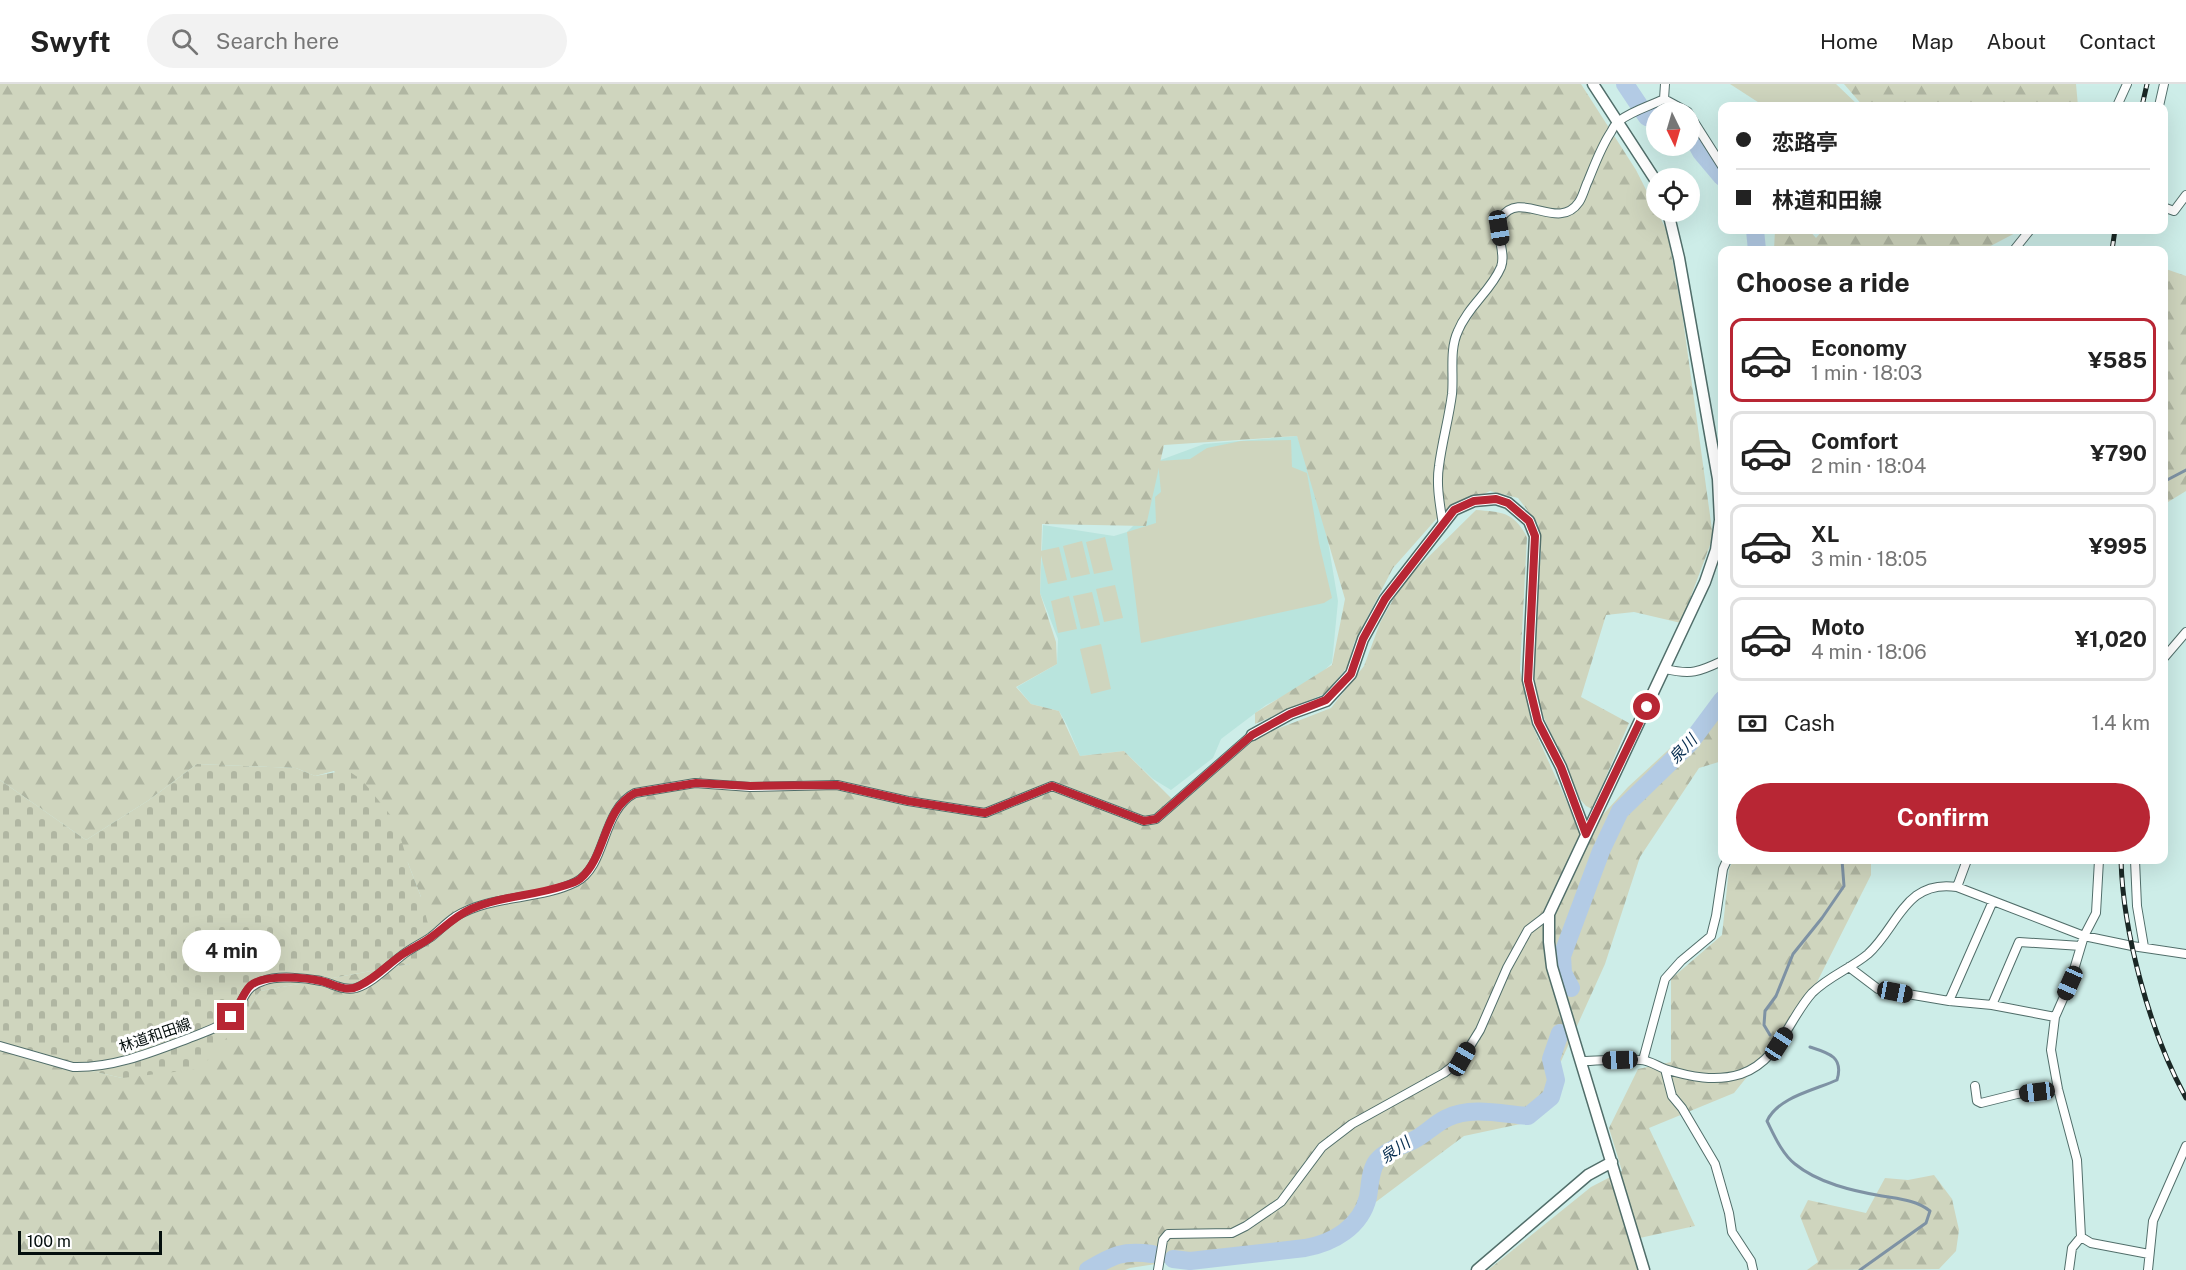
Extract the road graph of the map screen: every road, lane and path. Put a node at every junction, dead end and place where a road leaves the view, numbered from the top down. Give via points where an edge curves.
1 (1593, 84) edge
2 (1665, 84) edge
3 (2127, 84) edge
4 (2164, 84) edge
5 (1664, 99) junction
6 (1669, 102) edge
7 (2119, 102) edge
8 (2160, 102) edge
9 (1618, 121) junction
10 (1700, 132) edge
11 (1718, 160) edge
12 (1648, 168) edge
13 (2186, 195) edge
14 (2168, 209) edge
15 (1670, 222) edge
16 (2027, 234) edge
17 (2017, 246) edge
18 (1718, 479) edge
19 (1443, 525) junction
20 (1718, 535) edge
21 (2186, 632) edge
22 (2168, 653) edge
23 (1718, 663) edge
24 (1665, 669) junction
25 (1252, 735) joint
26 (1586, 834) junction
27 (1725, 864) edge
28 (1965, 864) edge
29 (2099, 864) edge
30 (2135, 864) edge
31 (1957, 887) junction
32 (1993, 901) junction
33 (1549, 914) junction
34 (2084, 936) junction
35 (2081, 946) junction
36 (2144, 947) junction
37 (2186, 954) edge
38 (1849, 967) junction
39 (1948, 1001) junction
40 (1992, 1005) junction
41 (2055, 1017) junction
42 (0, 1046) edge
43 (1643, 1060) junction
44 (1581, 1061) junction
45 (1665, 1069) junction
46 (1976, 1086) dead end
47 (2058, 1089) junction
48 (2186, 1146) edge
49 (1612, 1162) junction
50 (2081, 1237) junction
51 (2148, 1254) junction
52 (1158, 1270) edge
53 (1477, 1270) edge
54 (1644, 1270) edge
55 (1753, 1270) edge
56 (2069, 1270) edge
57 (2148, 1270) edge

1 - 9 street
2 - 5 street
3 - 7 street
4 - 8 street
5 - 6 street
5 - 9 street
9 - 12 street
9 - 19 street via 1602,145 1579,203 1566,214 1523,207 1510,210 1501,218 1501,265 1492,283 1468,311 1454,344 1452,394 1438,467
10 - 11 street
13 - 14 street via 2174,211
15 - 18 street
16 - 17 street
19 - 25 street via 1385,599 1363,639 1351,674 1326,700
19 - 26 street via 1454,510 1474,501 1496,499 1508,503 1529,521 1535,536 1528,681 1538,722 1561,767
20 - 24 street via 1705,582
21 - 22 street
23 - 24 street via 1697,672
24 - 26 street
25 - 42 street, 林道和田線 via 1156,819 1144,821 1052,786 985,813 837,785 696,783 635,793 626,797 615,812 594,860 578,881 470,909 358,988 344,990 303,978 265,979 250,986 231,1017 212,1029 127,1060 85,1067
26 - 33 street
27 - 43 street via 1711,936 1665,979
28 - 31 street
29 - 34 street via 2096,913
30 - 36 street
31 - 32 street
31 - 38 street via 1935,887 1913,897 1878,943
32 - 34 street
32 - 39 street
33 - 44 street via 1552,967
33 - 52 street via 1528,930 1462,1059 1337,1135 1322,1147 1281,1202 1245,1226 1232,1233 1168,1234 1163,1240
34 - 35 street
34 - 36 street
35 - 40 street via 2019,942
35 - 41 street
36 - 37 street
38 - 39 street via 1878,989
38 - 45 street via 1835,973 1812,994 1768,1058 1743,1073 1709,1078
39 - 40 street
40 - 41 street
41 - 47 street via 2051,1050
43 - 44 street
43 - 45 street
44 - 49 street
45 - 55 street via 1672,1096 1715,1164 1732,1232
46 - 47 street via 1977,1101 1981,1103
47 - 50 street via 2077,1160
48 - 51 street via 2153,1221
49 - 53 street via 1588,1175
49 - 54 street
50 - 51 street via 2091,1243
50 - 56 street via 2072,1248
51 - 57 street

